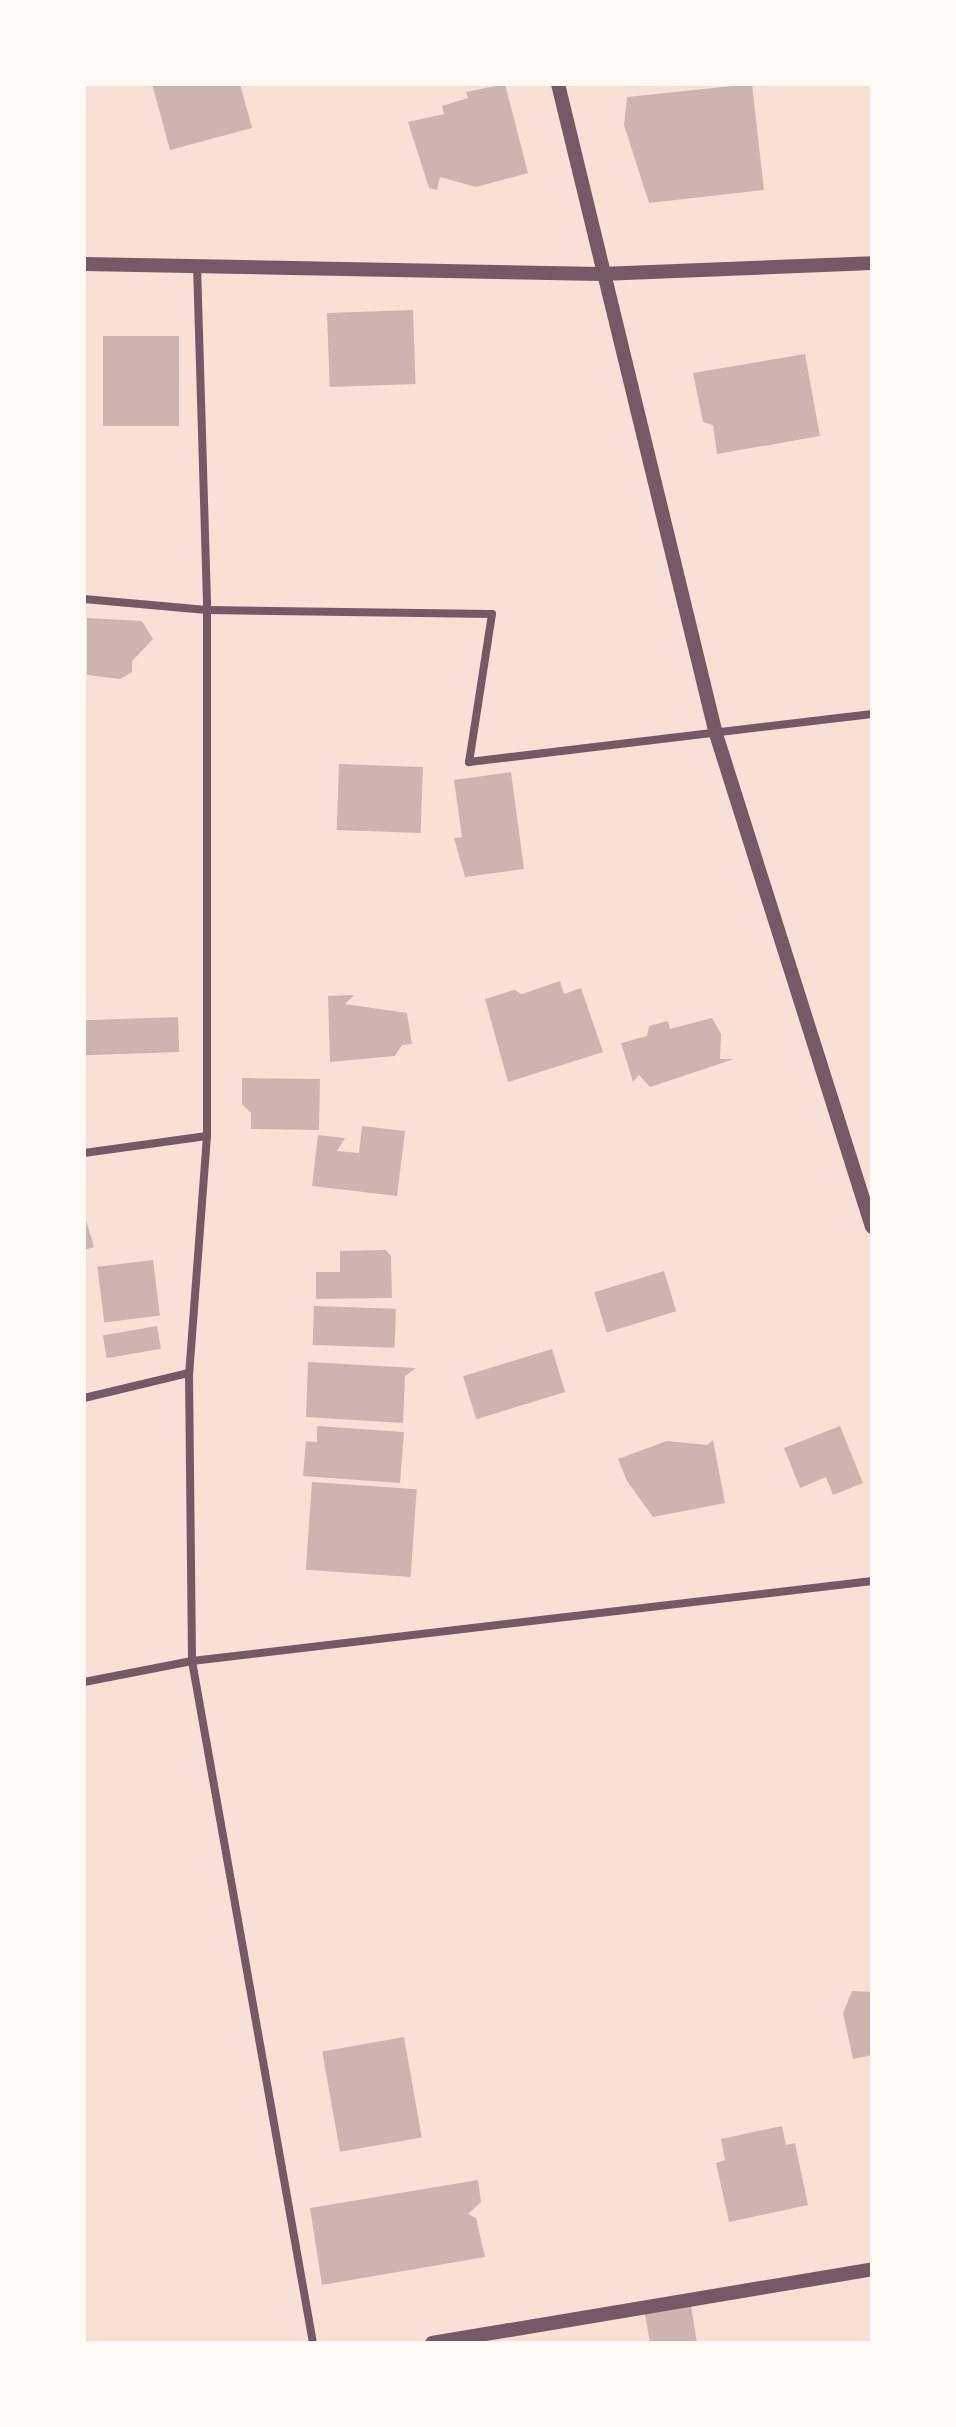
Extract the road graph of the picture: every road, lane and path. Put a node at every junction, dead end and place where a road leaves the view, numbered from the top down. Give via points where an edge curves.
1 (558, 84) edge
2 (872, 263) edge
3 (84, 264) edge
4 (197, 264) junction
5 (601, 274) junction
6 (84, 599) edge
7 (207, 610) junction
8 (872, 714) edge
9 (716, 734) junction
10 (207, 1136) junction
11 (84, 1153) edge
12 (872, 1227) edge
13 (189, 1373) junction
14 (84, 1398) edge
15 (872, 1581) edge
16 (192, 1661) junction
17 (84, 1682) edge
18 (872, 2269) edge
19 (313, 2343) edge
20 (432, 2343) edge

1 - 5 street
2 - 5 street
3 - 4 street
4 - 5 street
4 - 7 street
5 - 9 street
6 - 7 street
7 - 9 street via 492,614 469,762
7 - 10 street
8 - 9 street
9 - 12 street
10 - 11 street
10 - 13 street
13 - 14 street
13 - 16 street
15 - 16 street
16 - 17 street
16 - 19 street
18 - 20 street

